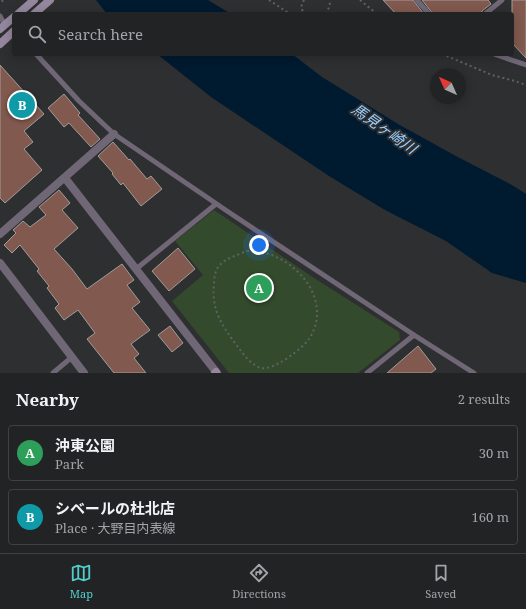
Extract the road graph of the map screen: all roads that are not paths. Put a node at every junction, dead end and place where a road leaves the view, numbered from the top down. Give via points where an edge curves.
1 (34, 0) edge
2 (50, 0) edge
3 (417, 0) edge
4 (502, 0) edge
5 (20, 12) edge
6 (36, 12) edge
7 (427, 12) edge
8 (487, 12) edge
9 (0, 16) edge
10 (12, 19) edge
11 (2, 27) edge
12 (12, 33) edge
13 (0, 44) edge
14 (38, 56) edge
15 (500, 56) edge
16 (526, 65) edge
17 (114, 134) junction
18 (65, 178) junction
19 (216, 204) junction
20 (0, 234) edge
21 (0, 263) edge
22 (136, 269) junction
23 (414, 335) junction
24 (72, 357) junction
25 (52, 373) edge
26 (84, 373) edge
27 (216, 373) edge
28 (367, 373) edge
29 (474, 373) edge

1 - 5 main road
2 - 6 main road
3 - 7 lane
4 - 8 lane
9 - 11 lane
10 - 11 main road
12 - 13 main road
14 - 17 lane
15 - 16 lane
17 - 18 street
17 - 19 lane
18 - 20 street
18 - 22 street
19 - 22 lane
19 - 23 lane
21 - 24 street
22 - 27 street
23 - 28 lane
23 - 29 lane
24 - 25 lane
24 - 26 street

